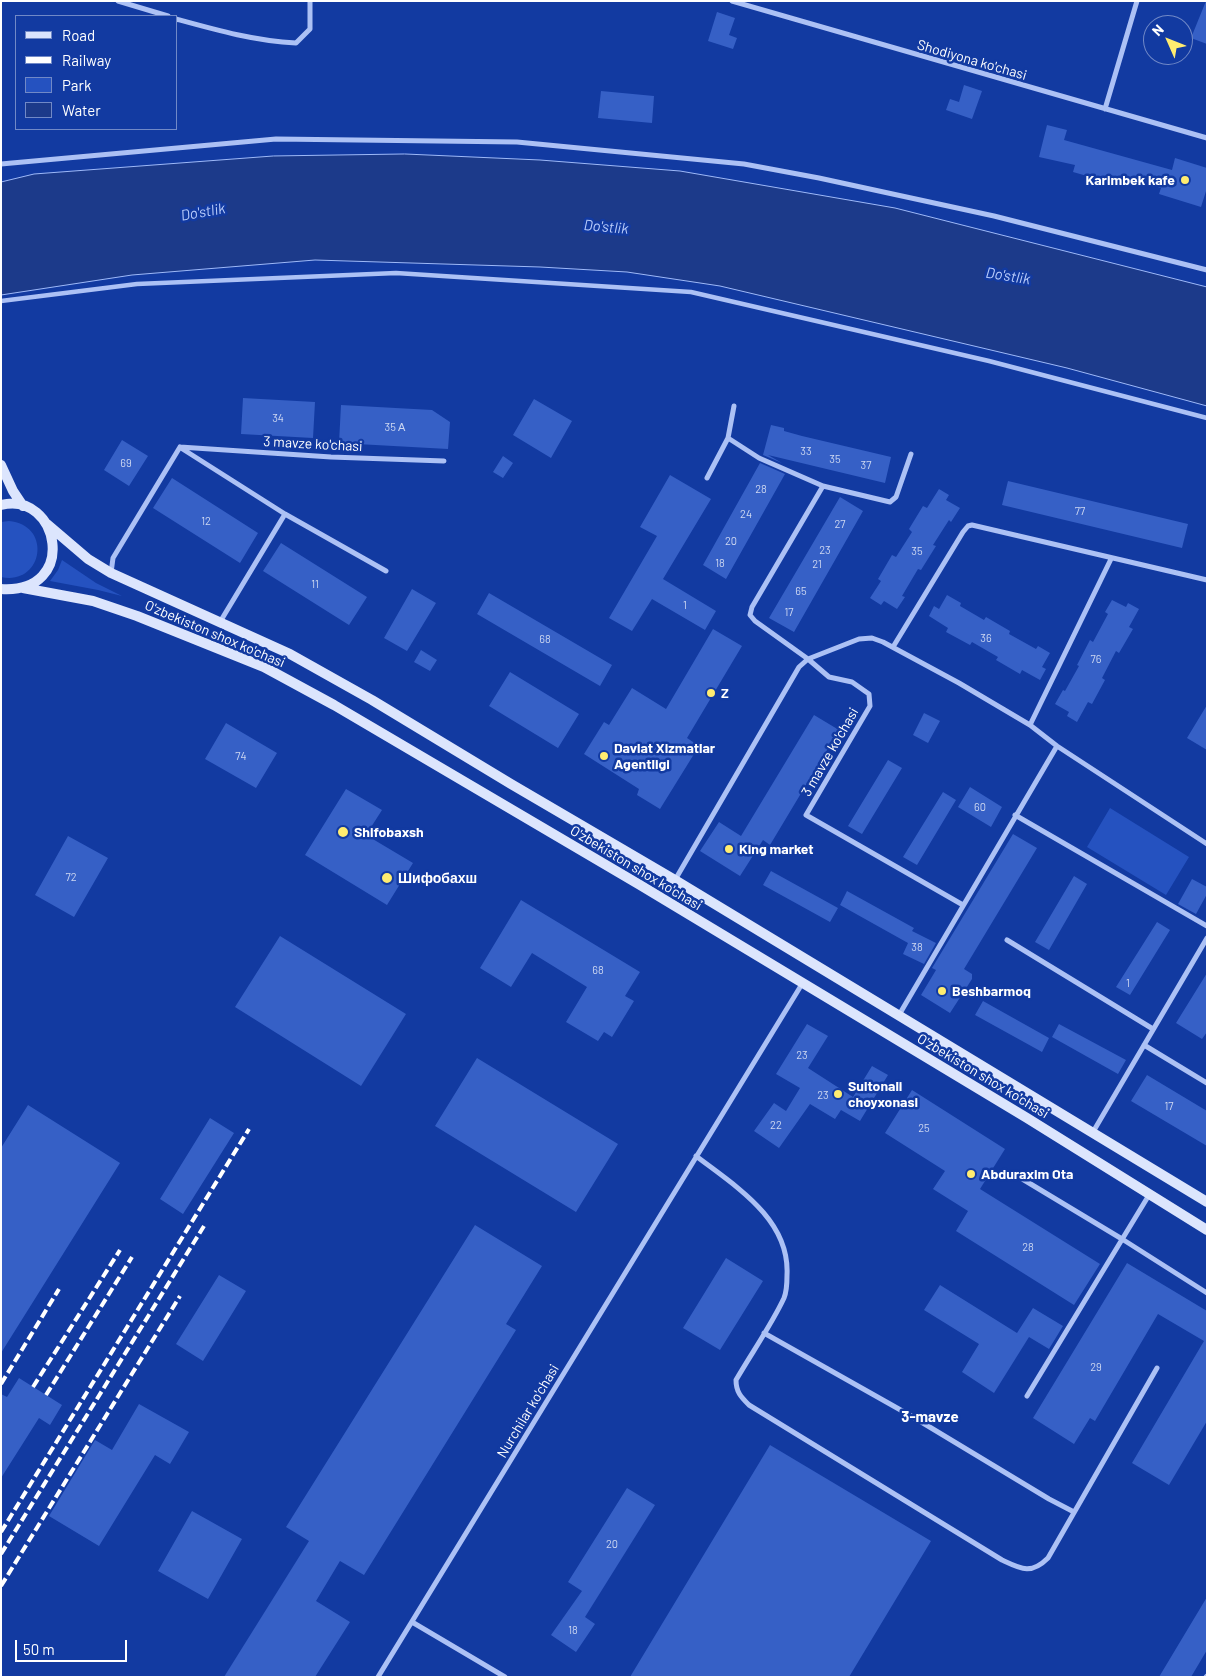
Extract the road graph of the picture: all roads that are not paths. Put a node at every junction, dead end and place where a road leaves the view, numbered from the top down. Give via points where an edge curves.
1 (310, 1) edge
2 (732, 1) edge
3 (1137, 1) edge
4 (121, 2) edge
5 (165, 15) edge
6 (178, 20) edge
7 (1105, 109) junction
8 (1207, 138) edge
9 (1, 164) edge
10 (1207, 270) edge
11 (1, 301) edge
12 (734, 406) dead end
13 (1207, 418) edge
14 (728, 438) junction
15 (180, 447) junction
16 (911, 454) dead end
17 (444, 461) dead end
18 (1, 465) edge
19 (707, 478) dead end
20 (823, 486) junction
21 (1, 505) edge
22 (22, 506) junction
23 (285, 514) junction
24 (47, 524) junction
25 (1111, 559) junction
26 (386, 571) dead end
27 (111, 573) junction
28 (1207, 580) edge
29 (23, 588) junction
30 (2, 590) edge
31 (220, 622) junction
32 (893, 646) junction
33 (808, 658) junction
34 (1030, 725) junction
35 (1057, 746) junction
36 (1015, 815) junction
37 (1207, 844) edge
38 (675, 880) junction
39 (963, 906) junction
40 (1207, 926) edge
41 (1207, 938) edge
42 (1007, 940) dead end
43 (802, 984) junction
44 (899, 1016) junction
45 (1153, 1029) junction
46 (1144, 1045) junction
47 (1207, 1083) edge
48 (1093, 1133) junction
49 (696, 1156) junction
50 (1014, 1174) dead end
51 (1149, 1195) junction
52 (1207, 1202) edge
53 (1207, 1230) edge
54 (1122, 1239) junction
55 (1207, 1293) edge
56 (764, 1333) junction
57 (1157, 1368) dead end
58 (1027, 1396) dead end
59 (1074, 1512) junction
60 (412, 1622) junction
61 (378, 1677) edge
62 (505, 1677) edge

1 - 6 street via 310,28 296,43 267,42
2 - 7 street, Shodiyona ko'chasi
3 - 7 street
4 - 5 street
7 - 8 street, Shodiyona ko'chasi
9 - 10 street via 276,140 517,142 744,164 994,216
11 - 13 street via 137,284 396,273 691,292 989,361
12 - 14 street
14 - 19 street
14 - 20 street via 759,458
15 - 17 street, 3 mavze ko'chasi
15 - 23 street
15 - 27 street via 113,558
16 - 20 street via 896,497 890,502
18 - 22 main road
20 - 33 street, 3 mavze ko'chasi via 750,611 755,621
21 - 22 main road
22 - 24 main road, O'zbekiston shox ko'chasi via 37,513
23 - 26 street
23 - 31 street
24 - 27 main road, O'zbekiston shox ko'chasi via 88,559
24 - 29 main road via 53,539 53,554 37,581
25 - 28 street
25 - 32 street via 968,526
25 - 34 street
27 - 31 main road, O'zbekiston shox ko'chasi
29 - 30 main road
29 - 43 main road, O'zbekiston shox ko'chasi via 101,604 264,667 640,885
31 - 38 main road, O'zbekiston shox ko'chasi via 290,654 372,700
32 - 33 street via 866,638
32 - 34 street
33 - 38 street via 794,673
33 - 39 street, 3 mavze ko'chasi via 829,677 852,682 869,694 870,706 806,815
34 - 35 street
35 - 36 street
35 - 37 street
36 - 39 street
36 - 40 street
38 - 44 main road, O'zbekiston shox ko'chasi
39 - 44 street
41 - 45 street
42 - 45 street
43 - 49 street, Nurchilar ko'chasi
43 - 51 main road, O'zbekiston shox ko'chasi
44 - 48 main road, O'zbekiston shox ko'chasi
45 - 46 street
46 - 47 street
46 - 48 street
48 - 52 main road, O'zbekiston shox ko'chasi
49 - 56 street via 758,1207 783,1246 787,1259 785,1296
49 - 60 street, Nurchilar ko'chasi
50 - 54 street
51 - 53 main road, O'zbekiston shox ko'chasi
51 - 54 street
54 - 55 street
54 - 58 street
56 - 59 street
56 - 59 street via 736,1380 740,1397 1002,1560 1022,1569 1041,1565
57 - 59 street
60 - 61 street, Nurchilar ko'chasi
60 - 62 street

